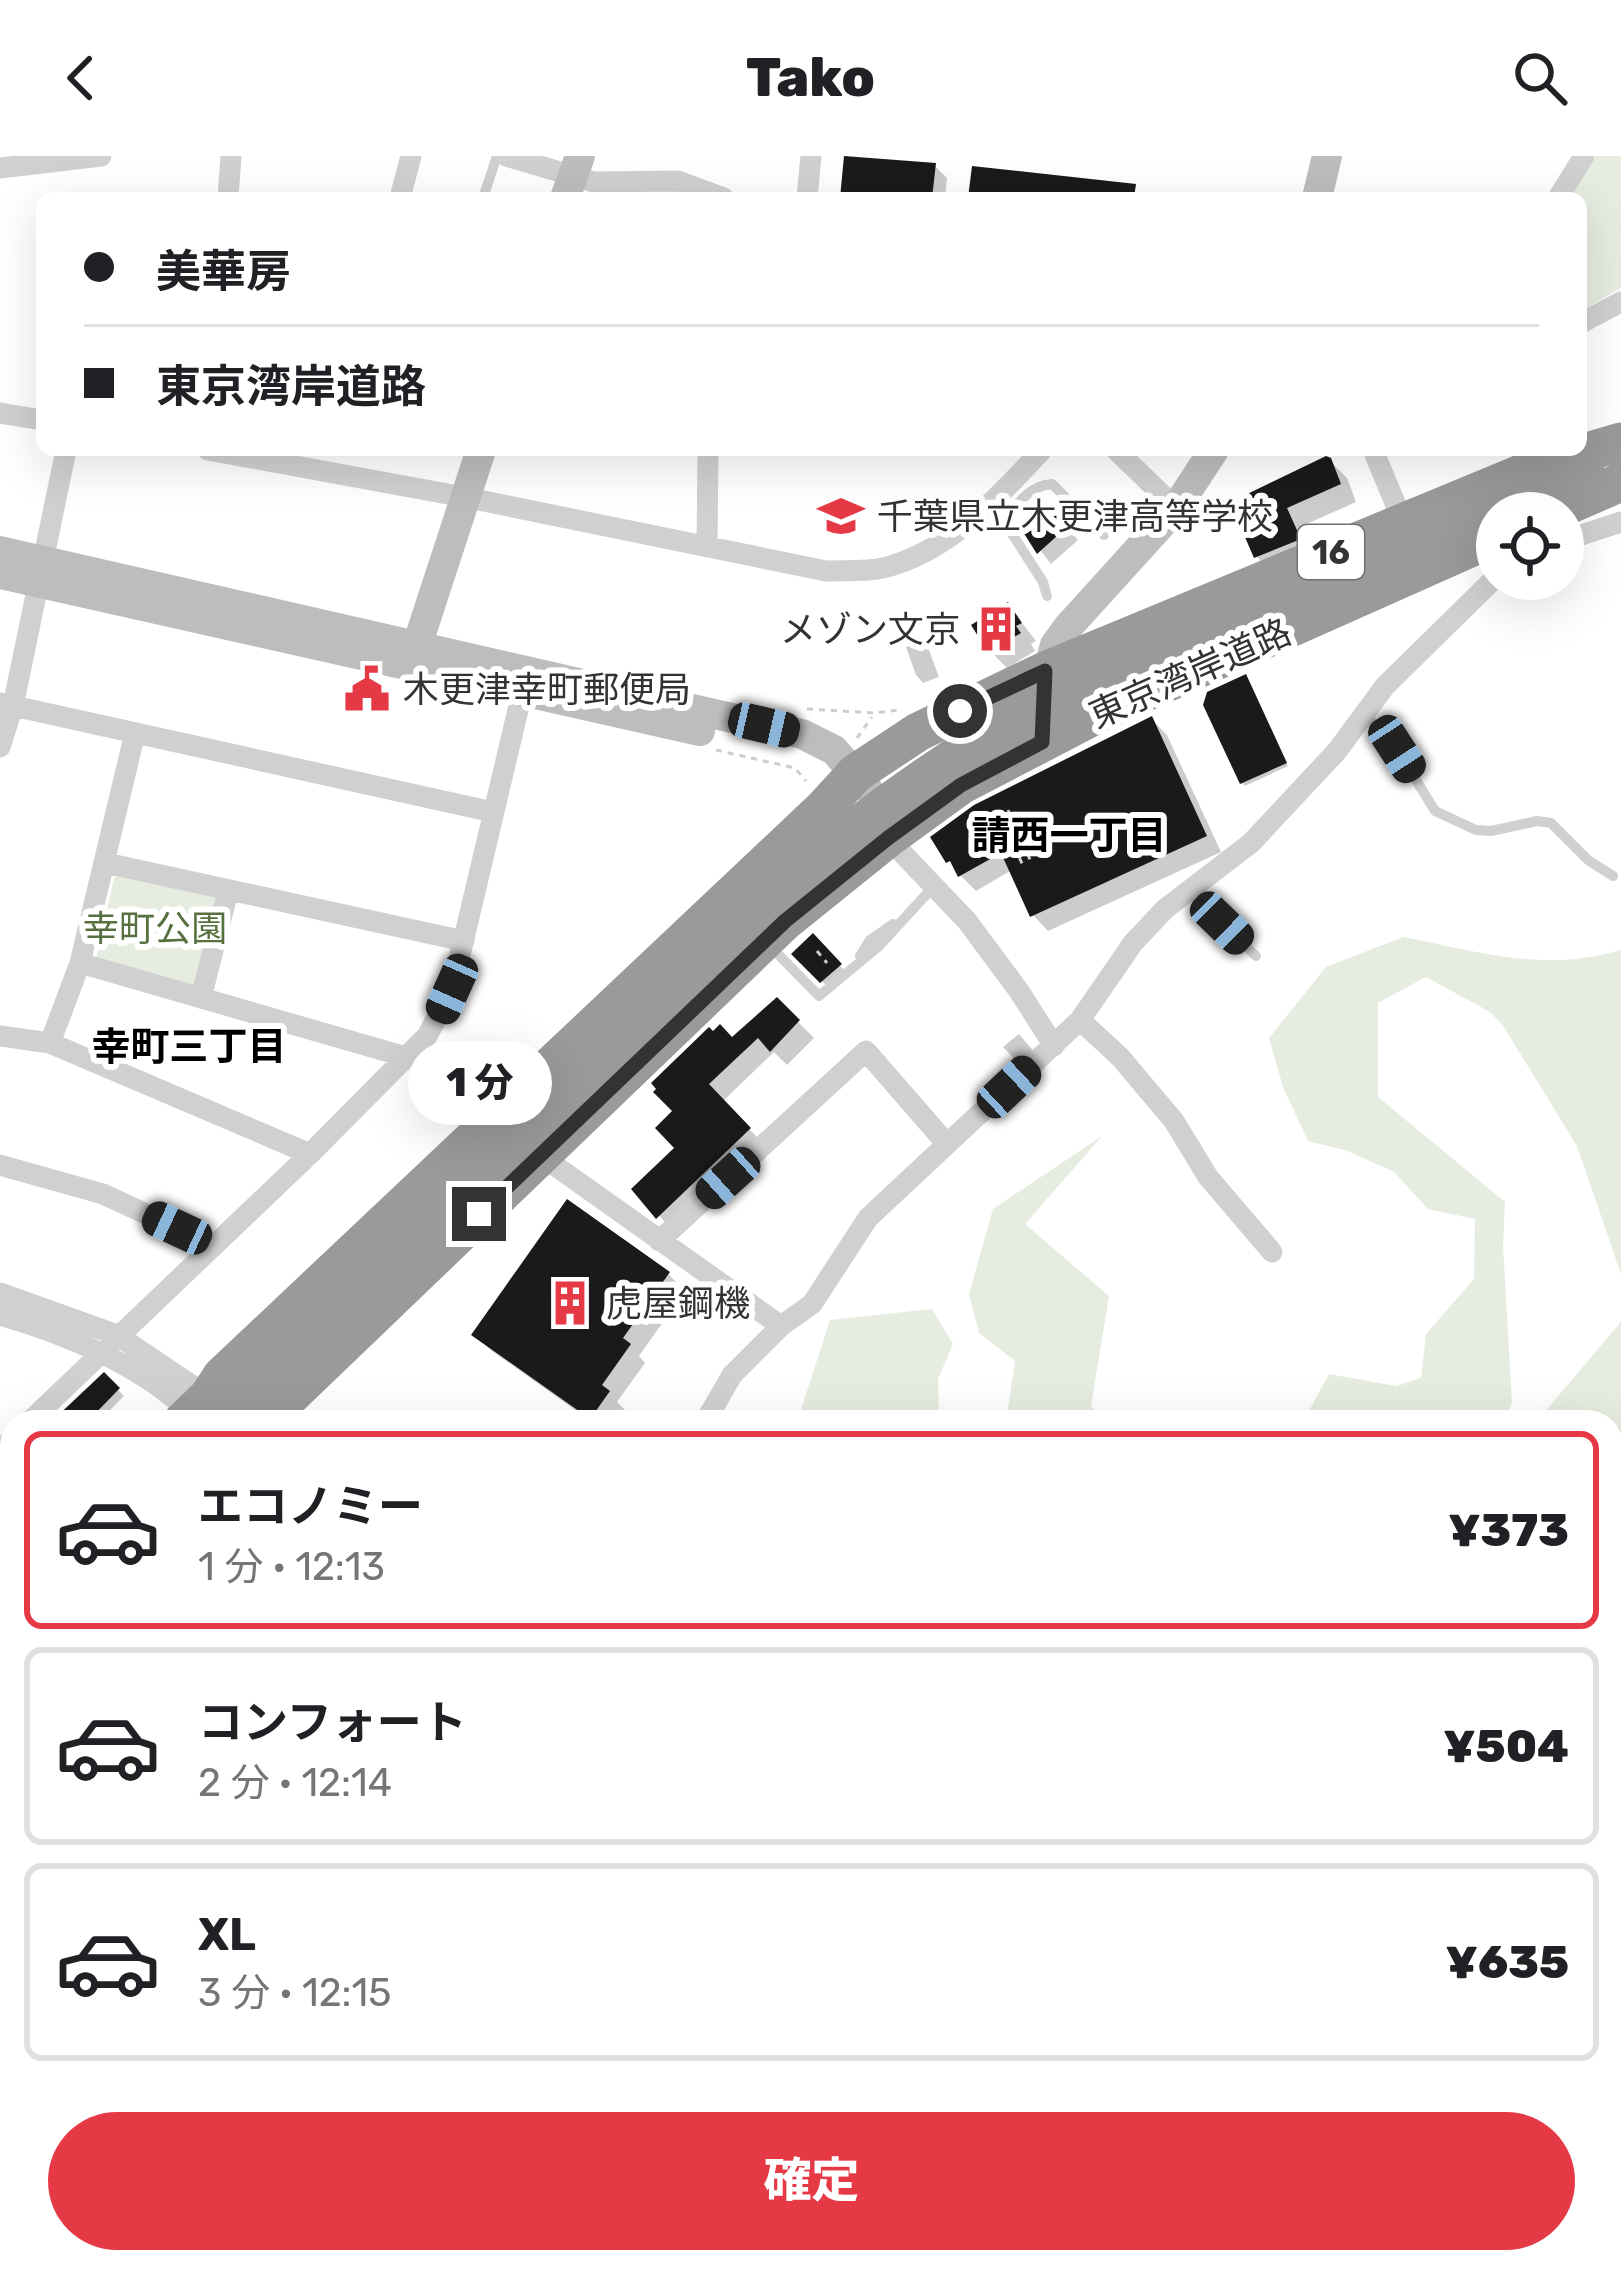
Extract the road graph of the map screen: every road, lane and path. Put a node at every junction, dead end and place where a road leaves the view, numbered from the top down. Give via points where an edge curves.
1 (100, 156) edge
2 (232, 156) edge
3 (411, 156) edge
4 (501, 156) edge
5 (811, 156) edge
6 (1327, 156) edge
7 (1584, 156) edge
8 (0, 168) edge
9 (572, 177) edge
10 (229, 192) edge
11 (402, 192) edge
12 (486, 192) edge
13 (707, 192) edge
14 (808, 192) edge
15 (1318, 192) edge
16 (1562, 192) edge
17 (1621, 302) edge
18 (1587, 320) edge
19 (0, 413) edge
20 (36, 419) edge
21 (1621, 442) edge
22 (1587, 452) edge
23 (66, 456) edge
24 (276, 456) edge
25 (479, 456) edge
26 (708, 456) edge
27 (1036, 456) edge
28 (1122, 456) edge
29 (1210, 456) edge
30 (1376, 456) edge
31 (1574, 456) edge
32 (333, 461) edge
33 (1609, 468) edge
34 (1578, 492) edge
35 (464, 497) junction
36 (1176, 508) junction
37 (1403, 522) junction
38 (1621, 522) edge
39 (1584, 534) edge
40 (1104, 535) dead end
41 (1476, 545) edge
42 (707, 547) junction
43 (0, 551) edge
44 (39, 571) junction
45 (0, 574) edge
46 (1047, 596) dead end
47 (1476, 596) edge
48 (414, 654) junction
49 (1045, 671) junction
50 (522, 693) junction
51 (6, 704) edge
52 (792, 706) dead end
53 (908, 709) dead end
54 (1364, 714) junction
55 (136, 733) junction
56 (1042, 742) junction
57 (0, 747) edge
58 (719, 750) dead end
59 (856, 772) junction
60 (805, 780) dead end
61 (1008, 810) dead end
62 (494, 812) junction
63 (1000, 814) dead end
64 (888, 838) junction
65 (106, 863) junction
66 (1032, 864) dead end
67 (1024, 868) dead end
68 (1613, 876) dead end
69 (934, 886) junction
70 (228, 891) junction
71 (1188, 891) junction
72 (464, 941) junction
73 (764, 941) junction
74 (817, 951) dead end
75 (1256, 956) dead end
76 (80, 963) junction
77 (827, 963) dead end
78 (201, 998) junction
79 (1080, 1020) junction
80 (0, 1036) edge
81 (50, 1043) junction
82 (1054, 1046) junction
83 (406, 1057) junction
84 (946, 1143) junction
85 (310, 1154) junction
86 (540, 1155) junction
87 (0, 1165) edge
88 (659, 1241) junction
89 (213, 1245) junction
90 (1272, 1252) dead end
91 (0, 1293) edge
92 (0, 1316) edge
93 (781, 1326) junction
94 (107, 1345) junction
95 (41, 1410) edge
96 (197, 1410) edge
97 (208, 1410) edge
98 (212, 1410) edge
99 (275, 1410) edge
100 (712, 1410) edge

1 - 8 street
2 - 10 street
3 - 11 street
4 - 9 street
4 - 12 lane
5 - 14 street
6 - 15 street
7 - 16 street
9 - 13 street via 679,182
17 - 18 street
19 - 20 street
21 - 22 highway, 16
23 - 44 street
24 - 32 street
25 - 35 street
26 - 42 street
27 - 42 street via 961,528 883,568 826,571
28 - 36 street
29 - 36 street
30 - 37 street
31 - 37 highway, 16
32 - 35 street
33 - 34 highway, 東京湾岸道路 / 16
33 - 98 highway, 東京湾岸道路 / 16, bridge via 1085,680 955,756 767,900
35 - 42 street
35 - 48 street
36 - 49 street via 1067,627
37 - 49 highway, 16
38 - 39 street
40 - 46 lane via 1052,484 1034,488 1009,514 1007,526
41 - 56 highway, 東京湾岸道路 / 16
43 - 44 street
44 - 45 street
44 - 48 street
44 - 51 street
47 - 54 street
48 - 50 street
48 - 59 street via 802,734
49 - 56 street
49 - 59 highway, 16 via 918,732
50 - 59 street
50 - 62 street
51 - 55 street
51 - 57 street
52 - 53 path
54 - 68 lane via 1435,811 1476,830 1551,824
54 - 71 street via 1252,843
55 - 62 street
55 - 65 street
56 - 64 highway, 東京湾岸道路 / 16 via 961,785
58 - 60 path via 795,768
59 - 64 street
59 - 97 highway, 16 via 222,1376
61 - 66 path
62 - 72 street
63 - 67 path
64 - 69 street
64 - 73 highway, 東京湾岸道路 / 16
65 - 70 street
65 - 76 street
69 - 73 lane via 820,996
69 - 82 street
70 - 72 street
70 - 78 street
71 - 75 lane
71 - 79 street via 1133,943
72 - 83 street via 441,1013
73 - 86 highway, 東京湾岸道路 / 16
74 - 77 path
76 - 78 street
76 - 81 street
78 - 83 street
79 - 82 street
79 - 90 street via 1161,1105
80 - 81 street
81 - 85 street
82 - 84 street
83 - 85 street
84 - 88 street via 866,1052
84 - 93 street via 868,1218 812,1304
85 - 89 street
86 - 88 street
86 - 99 highway, 東京湾岸道路 / 16
87 - 89 street via 104,1194
88 - 93 street
89 - 94 street
91 - 94 street
92 - 94 street
93 - 100 street via 732,1376
94 - 95 street
94 - 96 street

